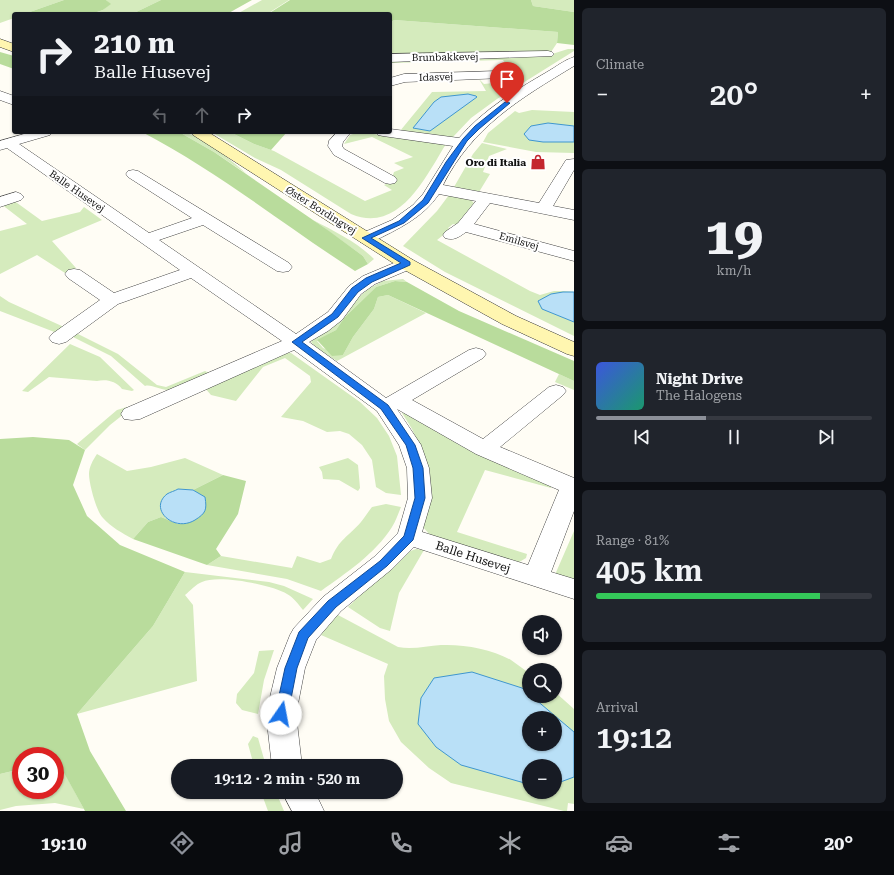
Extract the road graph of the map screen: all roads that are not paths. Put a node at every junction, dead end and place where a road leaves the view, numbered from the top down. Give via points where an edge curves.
1 (0, 43) edge
2 (12, 47) edge
3 (548, 54) dead end
4 (392, 58) edge
5 (574, 61) edge
6 (499, 75) dead end
7 (392, 81) edge
8 (0, 95) edge
9 (12, 100) edge
10 (392, 133) edge
11 (38, 134) edge
12 (201, 134) edge
13 (342, 134) edge
14 (463, 143) junction
15 (4, 144) edge
16 (571, 163) dead end
17 (398, 167) dead end
18 (133, 174) dead end
19 (434, 188) junction
20 (486, 198) junction
21 (543, 209) junction
22 (574, 215) edge
23 (204, 219) junction
24 (366, 238) junction
25 (146, 239) junction
26 (574, 256) edge
27 (407, 264) junction
28 (193, 271) junction
29 (266, 274) dead end
30 (57, 280) dead end
31 (112, 300) junction
32 (59, 338) dead end
33 (296, 342) junction
34 (574, 350) edge
35 (476, 354) dead end
36 (556, 391) dead end
37 (391, 404) junction
38 (132, 414) dead end
39 (484, 449) junction
40 (573, 486) edge
41 (409, 537) junction
42 (536, 578) junction
43 (574, 589) edge
44 (286, 759) edge
45 (302, 799) edge
46 (308, 811) edge

1 - 2 street
3 - 4 street, Brunbakkevej
5 - 14 street via 507,103
6 - 7 street, Idasvej via 485,79 404,78
8 - 9 street
10 - 14 street
11 - 15 street, Balle Husevej
12 - 24 street, Øster Bordingvej
13 - 17 street via 335,146 339,152 384,177
14 - 19 street
15 - 25 street, Balle Husevej
16 - 21 street
18 - 23 street
19 - 20 street
19 - 24 street via 426,201 401,222
20 - 21 street
20 - 26 street, Emilsvej via 458,230
21 - 22 street
23 - 25 street
23 - 29 street via 289,265
24 - 27 street, Øster Bordingvej
25 - 28 street, Balle Husevej
27 - 33 street via 369,280 355,290 335,316
27 - 34 street, Øster Bordingvej via 509,320
28 - 31 street
28 - 33 street, Balle Husevej
30 - 31 street via 81,271
31 - 32 street
33 - 37 street, Balle Husevej
33 - 38 street via 149,399
35 - 37 street
36 - 39 street
37 - 39 street, Balle Husevej
37 - 41 street, Balle Husevej via 418,468 420,498
39 - 40 street, Balle Husevej
40 - 42 street, Balle Husevej
41 - 42 street, Balle Husevej
41 - 44 street, Balle Husevej via 383,563 332,604 304,635 291,668 281,714
42 - 43 street, Balle Husevej
45 - 46 street

